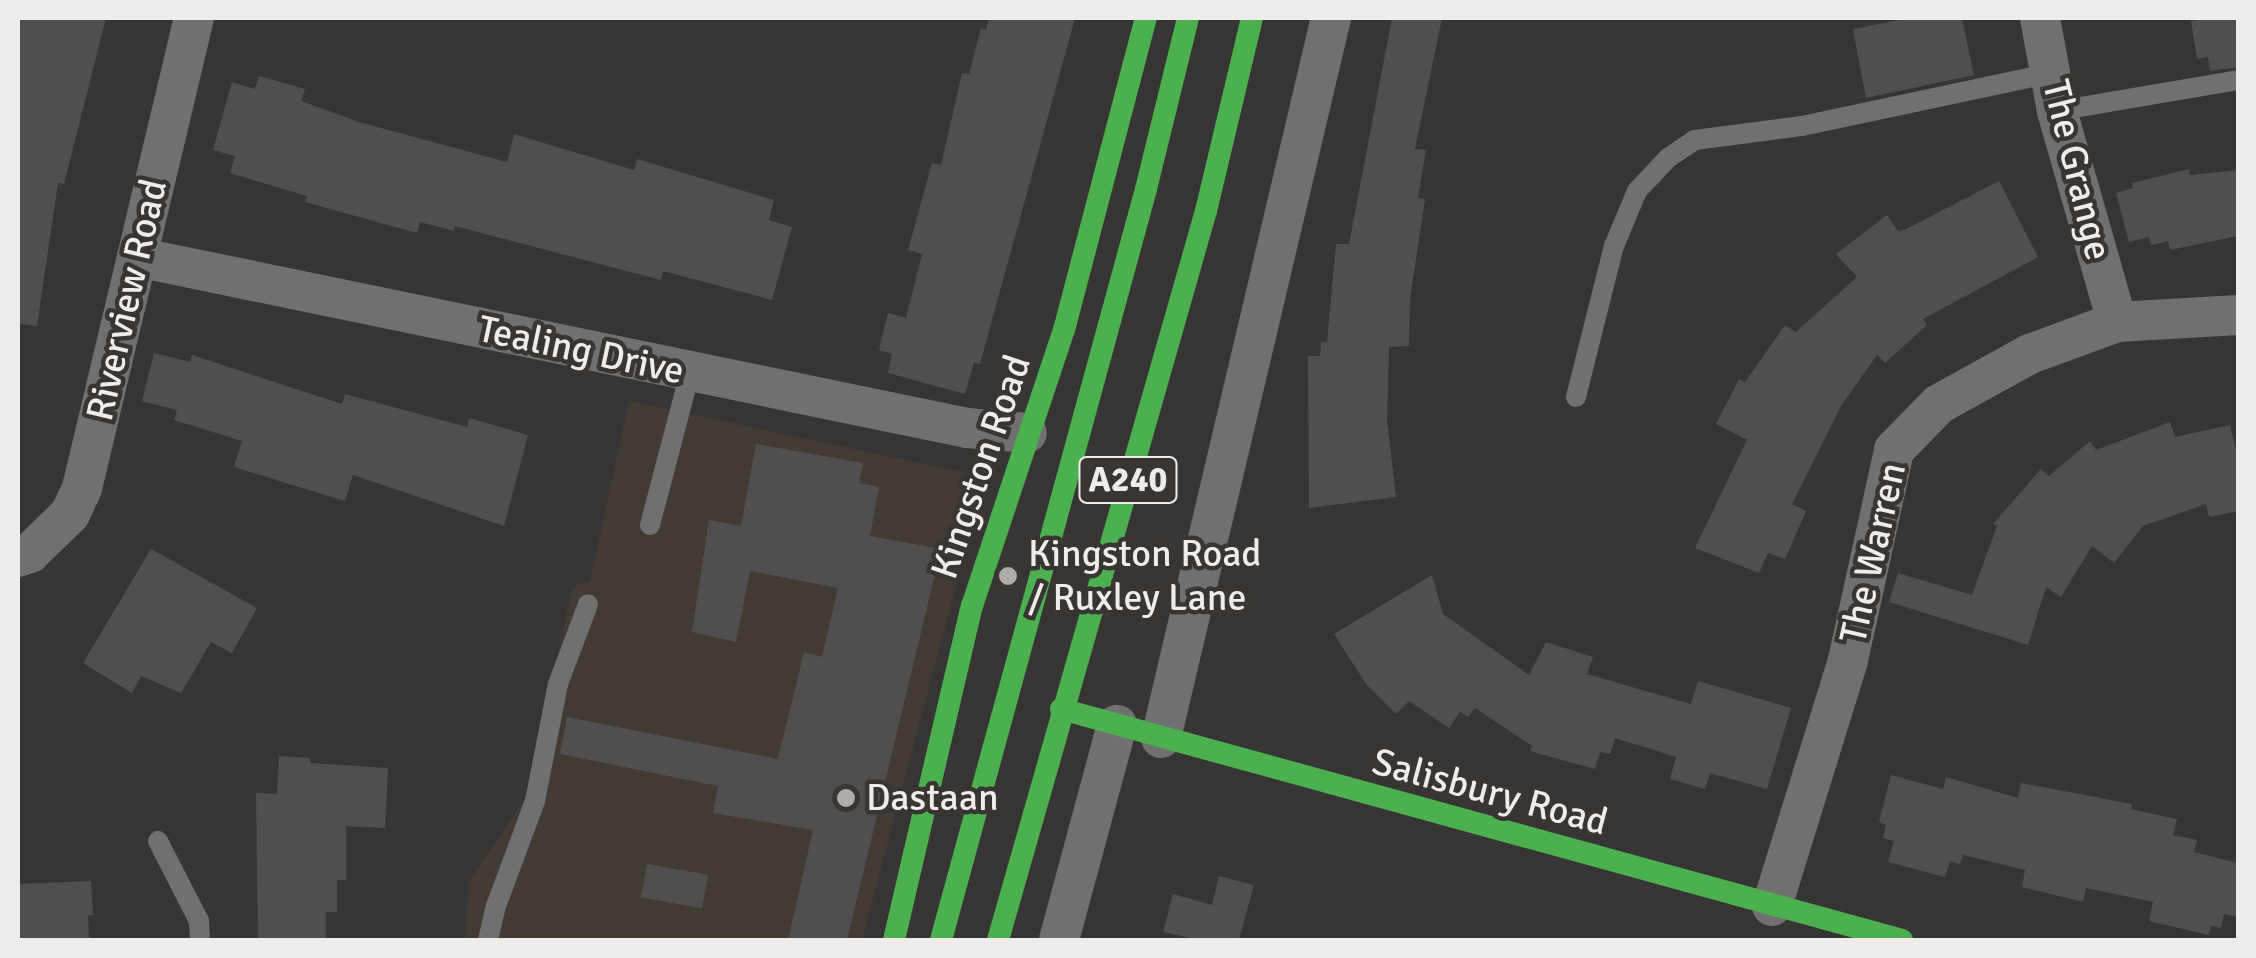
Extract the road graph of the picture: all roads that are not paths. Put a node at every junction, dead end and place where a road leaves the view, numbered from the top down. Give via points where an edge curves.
1 (194, 18) edge
2 (1146, 18) edge
3 (1188, 18) edge
4 (1252, 18) edge
5 (1330, 18) edge
6 (2040, 18) edge
7 (2238, 80) edge
8 (2055, 92) junction
9 (136, 257) junction
10 (2238, 315) edge
11 (2117, 322) junction
12 (690, 373) junction
13 (1576, 397) dead end
14 (1027, 433) junction
15 (650, 525) dead end
16 (18, 557) edge
17 (588, 604) dead end
18 (1061, 710) junction
19 (1118, 725) junction
20 (1161, 738) junction
21 (158, 841) dead end
22 (1772, 906) junction
23 (1888, 939) edge
24 (200, 940) edge
25 (488, 940) edge
26 (894, 940) edge
27 (941, 940) edge
28 (998, 940) edge
29 (1059, 940) edge

1 - 9 street, Riverview Road
2 - 14 main road, Kingston Road via 1064,330
3 - 27 main road, Kingston Road / A240
4 - 18 main road, A240 via 1206,211
5 - 20 street
6 - 8 street, The Grange
7 - 8 lane
8 - 11 street, The Grange
8 - 13 lane via 1695,140 1637,191 1614,246
9 - 12 street, Tealing Drive
9 - 16 street, Riverview Road via 82,488 70,514
10 - 11 street, The Warren
11 - 22 street, The Warren via 2030,354 1939,404 1894,450 1848,660
12 - 14 street, Tealing Drive via 967,428
12 - 15 lane
14 - 26 main road, Kingston Road via 972,606
17 - 25 lane via 558,684 535,801
18 - 19 main road, Salisbury Road
18 - 28 main road, A240
19 - 20 main road, Salisbury Road
19 - 29 street
20 - 22 main road, Salisbury Road
21 - 24 lane via 199,921
22 - 23 main road, Salisbury Road

